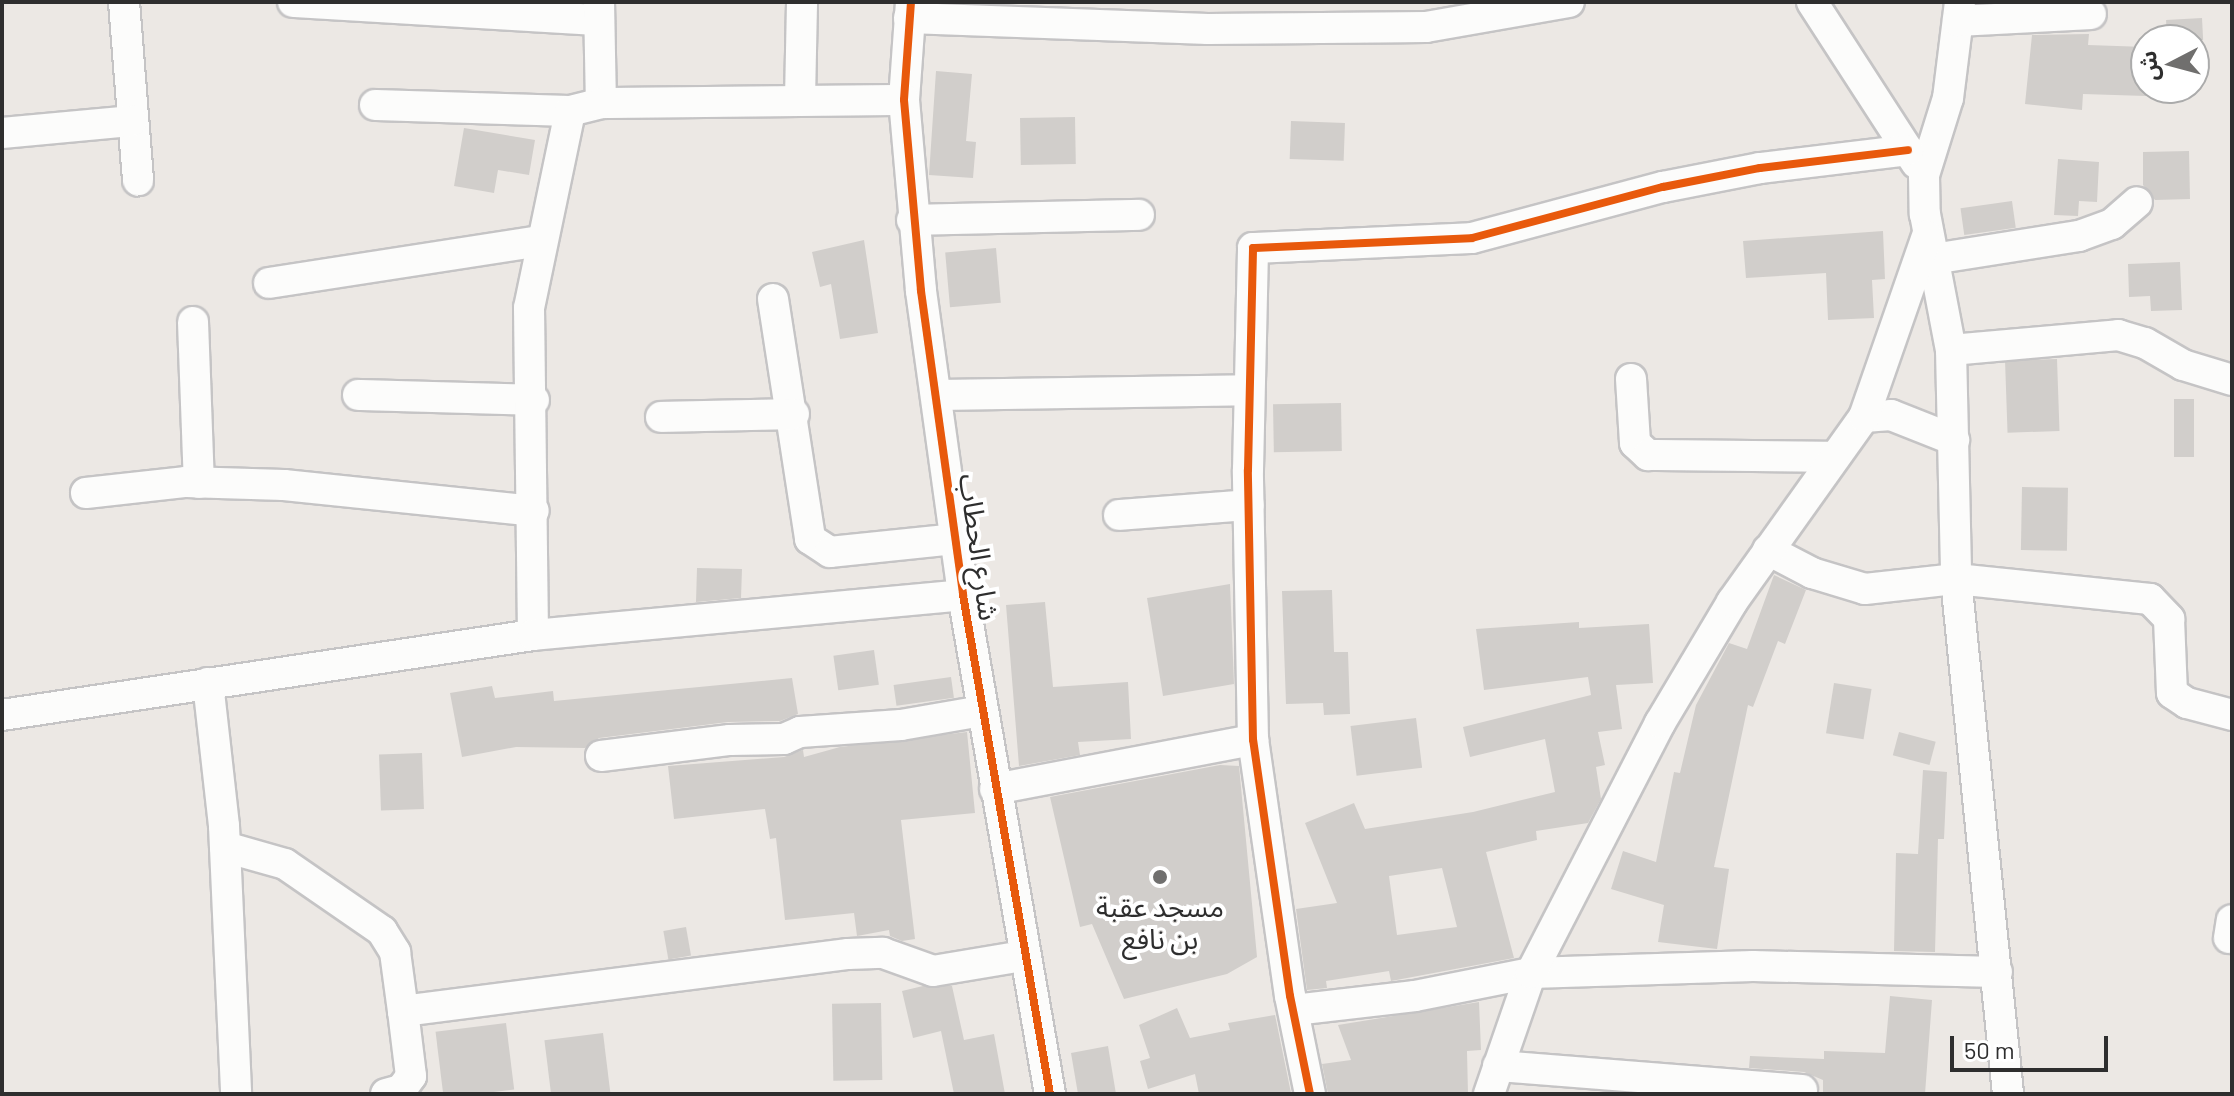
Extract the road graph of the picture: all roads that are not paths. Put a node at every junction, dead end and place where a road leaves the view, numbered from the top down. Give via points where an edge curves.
1 (124, 2) edge
2 (293, 2) edge
3 (802, 2) edge
4 (1569, 2) edge
5 (1812, 2) edge
6 (328, 4) edge
7 (910, 10) edge
8 (598, 11) edge
9 (1959, 12) edge
10 (1066, 13) edge
11 (2091, 14) dead end
12 (800, 99) junction
13 (904, 100) junction
14 (601, 103) junction
15 (375, 105) dead end
16 (570, 111) junction
17 (131, 121) junction
18 (2, 133) edge
19 (1916, 162) junction
20 (138, 180) dead end
21 (2137, 202) dead end
22 (1139, 215) dead end
23 (912, 220) junction
24 (541, 241) junction
25 (1931, 246) junction
26 (269, 283) dead end
27 (773, 299) dead end
28 (193, 322) dead end
29 (1951, 350) junction
30 (1631, 379) dead end
31 (2232, 380) edge
32 (1249, 390) junction
33 (358, 395) dead end
34 (938, 395) junction
35 (534, 400) junction
36 (794, 414) junction
37 (661, 417) dead end
38 (1864, 417) junction
39 (1954, 440) junction
40 (1833, 457) junction
41 (199, 483) junction
42 (86, 493) dead end
43 (1249, 505) junction
44 (534, 511) junction
45 (1119, 515) dead end
46 (956, 539) junction
47 (1768, 550) junction
48 (1956, 579) junction
49 (963, 595) junction
50 (533, 635) junction
51 (208, 683) junction
52 (982, 711) junction
53 (2, 715) edge
54 (2232, 715) edge
55 (1253, 740) junction
56 (601, 756) dead end
57 (995, 789) junction
58 (225, 847) junction
59 (1023, 956) junction
60 (1997, 972) junction
61 (1531, 973) junction
62 (1294, 1010) junction
63 (403, 1011) junction
64 (1494, 1080) edge
65 (1802, 1090) dead end
66 (236, 1094) edge
67 (386, 1094) edge
68 (1050, 1094) edge
69 (1310, 1094) edge
70 (2008, 1094) edge

1 - 17 street
2 - 6 street
3 - 12 street
4 - 10 street via 1426,27
5 - 19 street
6 - 8 street
7 - 10 street
7 - 13 street, شارع الحطاب
8 - 14 street
9 - 11 street
9 - 19 street via 1948,98
12 - 13 street
12 - 14 street
13 - 23 street, شارع الحطاب
14 - 16 street
15 - 16 street
16 - 24 street
17 - 18 street
17 - 20 street
19 - 25 street
19 - 32 street via 1760,168 1663,187 1472,238 1341,247 1257,246 1251,252
21 - 25 street via 2112,224 2079,236
22 - 23 street
23 - 34 street, شارع الحطاب
24 - 26 street
24 - 35 street via 529,308
25 - 29 street
25 - 38 street
27 - 36 street
28 - 41 street
29 - 31 street via 2118,335 2145,343 2183,365
29 - 39 street
30 - 40 street via 1635,443 1648,455
32 - 34 street
32 - 43 street
33 - 35 street
34 - 46 street, شارع الحطاب
35 - 44 street
36 - 37 street
36 - 46 street via 810,539 821,550
38 - 39 street via 1891,415
38 - 40 street
39 - 48 street
40 - 47 street
41 - 42 street
41 - 44 street via 336,488
43 - 45 street
43 - 55 street
44 - 50 street
46 - 49 street, شارع الحطاب
47 - 48 street via 1850,587 1893,588
47 - 61 street via 1660,723
48 - 54 street via 2150,599 2169,619 2172,693 2187,703
48 - 60 street
49 - 50 street
49 - 52 street, شارع الحطاب
50 - 51 street
51 - 53 street
51 - 58 street
52 - 56 street via 901,725 800,732 784,739
52 - 57 street, شارع الحطاب
55 - 57 street
55 - 62 street
57 - 59 street, شارع الحطاب
58 - 63 street via 285,864 382,931 395,952
58 - 66 street
59 - 63 street via 933,971 877,952 848,954
59 - 68 street, شارع الحطاب
60 - 61 street via 1753,966
60 - 70 street
61 - 62 street via 1415,996
61 - 64 street
62 - 69 street
63 - 67 street via 411,1076 401,1090
64 - 65 street

